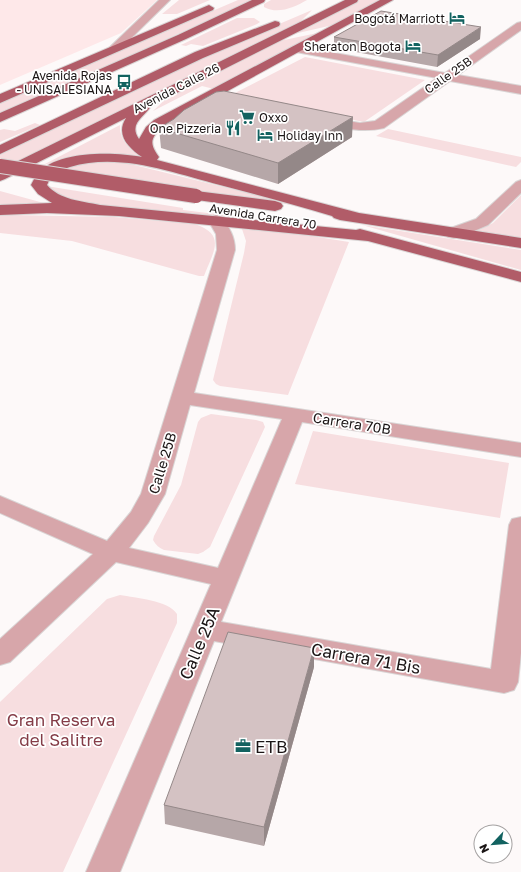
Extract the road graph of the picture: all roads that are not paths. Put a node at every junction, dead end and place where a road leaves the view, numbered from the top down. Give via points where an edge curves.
1 (165, 0) edge
2 (260, 0) edge
3 (353, 0) edge
4 (388, 0) edge
5 (222, 3) dead end
6 (323, 3) dead end
7 (288, 18) dead end
8 (137, 25) junction
9 (521, 25) edge
10 (167, 26) junction
11 (297, 27) junction
12 (336, 28) junction
13 (266, 42) junction
14 (114, 49) junction
15 (296, 49) junction
16 (446, 76) junction
17 (521, 90) edge
18 (209, 97) junction
19 (0, 99) edge
20 (226, 100) edge
21 (150, 102) junction
22 (0, 118) edge
23 (310, 118) edge
24 (0, 150) edge
25 (150, 156) junction
26 (0, 166) edge
27 (174, 168) junction
28 (0, 176) edge
29 (521, 185) edge
30 (192, 201) junction
31 (98, 209) junction
32 (0, 210) edge
33 (355, 217) junction
34 (216, 220) junction
35 (454, 233) junction
36 (374, 238) junction
37 (521, 243) edge
38 (521, 277) edge
39 (182, 397) junction
40 (295, 414) junction
41 (521, 450) edge
42 (0, 504) edge
43 (521, 525) edge
44 (111, 552) junction
45 (226, 580) junction
46 (204, 629) junction
47 (0, 655) edge
48 (103, 872) edge

1 - 8 street
2 - 22 main road
3 - 11 main road, Avenida Calle 26
4 - 12 main road
5 - 10 main road
6 - 11 main road via 316,13
7 - 24 main road, Avenida Calle 26 via 199,55
8 - 10 street
8 - 14 street
9 - 16 street, Calle 25B
10 - 14 main road
11 - 13 main road, Avenida Calle 26
12 - 13 main road
12 - 15 main road
13 - 21 main road, Avenida Calle 26
14 - 19 main road
15 - 16 street
15 - 18 main road
16 - 17 street
16 - 23 street, Calle 25B via 376,126 360,127
18 - 20 street
18 - 25 main road via 159,123 149,131 144,147
21 - 25 main road via 134,116 128,129 132,141
21 - 28 main road, Avenida Calle 26
25 - 27 main road
26 - 30 main road, Avenida Carrera 70, bridge
27 - 31 main road via 134,160 98,159 60,166 41,178 39,185 51,196
27 - 33 main road
28 - 30 main road, Avenida Carrera 70
29 - 35 street via 482,222
30 - 33 main road, Avenida Carrera 70
30 - 36 main road, Avenida Carrera 70 via 309,222
31 - 32 main road
31 - 34 main road
33 - 35 main road, Avenida Carrera 70
34 - 36 main road
34 - 39 street, Calle 25B via 227,239 226,250
35 - 37 main road, Avenida Carrera 70
36 - 38 main road, Avenida Carrera 70
39 - 40 street, Carrera 70B
39 - 44 street, Calle 25B via 153,494 127,535
40 - 41 street, Carrera 70B
40 - 45 street, Calle 25A
42 - 44 street
43 - 46 street, Carrera 71 Bis via 504,682
44 - 45 street
44 - 47 street, Calle 25B
45 - 46 street, Calle 25A
46 - 48 street, Calle 25A

